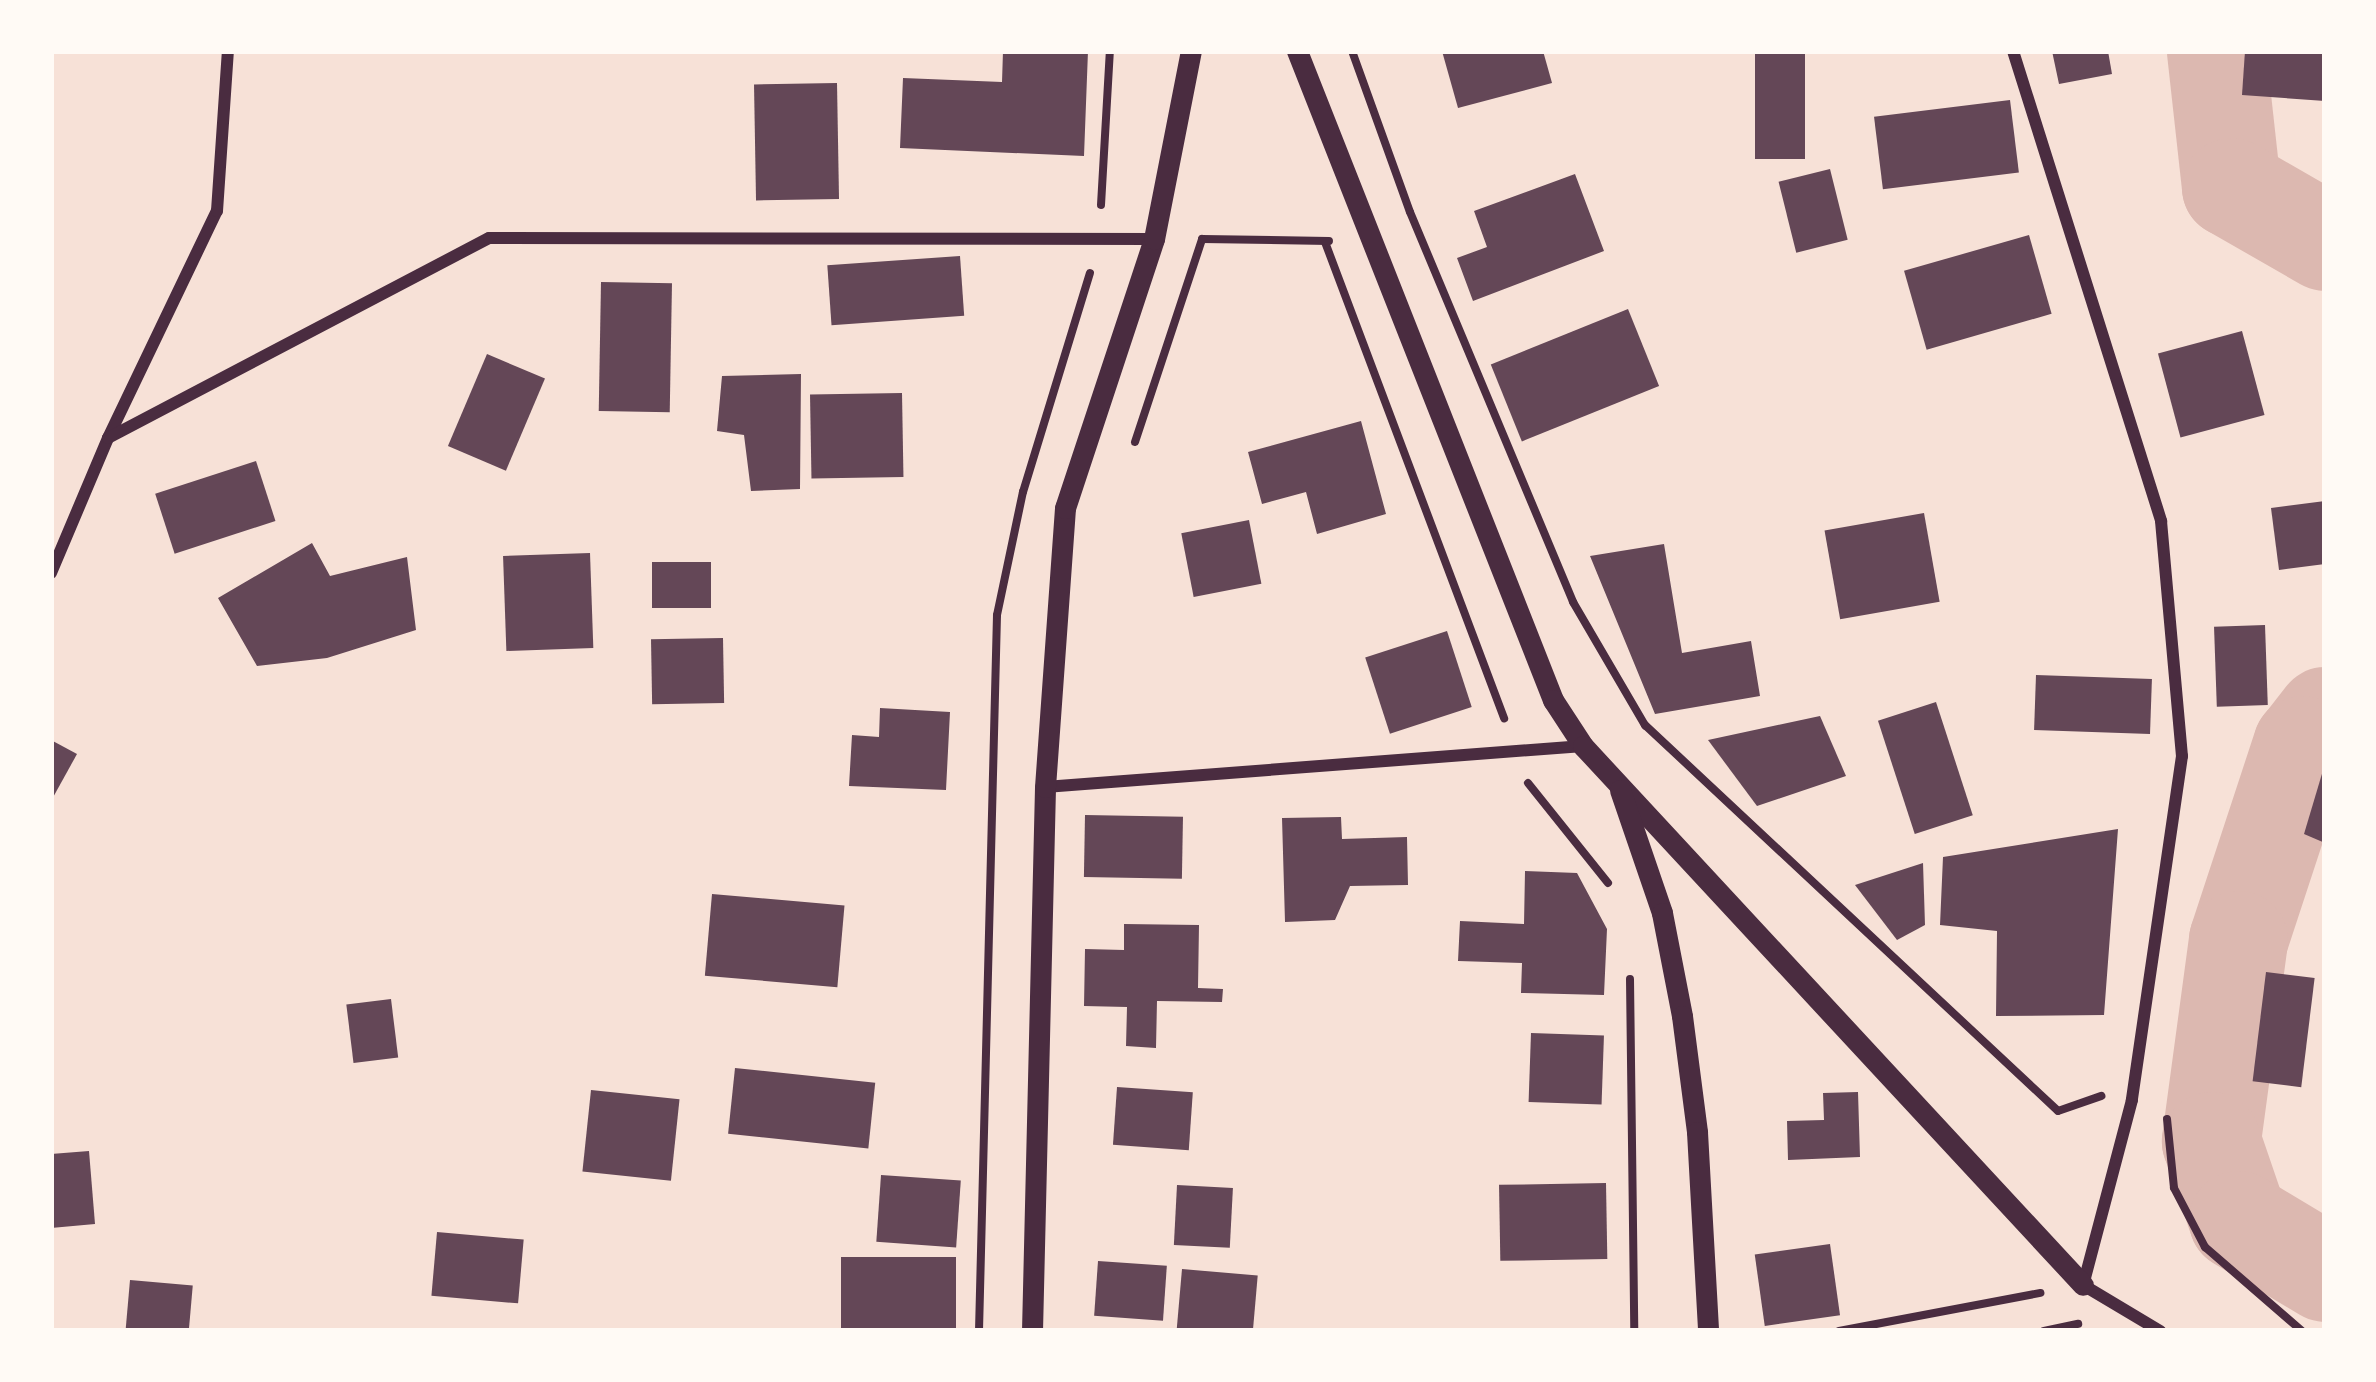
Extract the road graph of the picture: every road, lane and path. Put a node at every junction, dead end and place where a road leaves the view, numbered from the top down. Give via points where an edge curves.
1 (228, 51) edge
2 (1191, 51) edge
3 (1297, 51) edge
4 (1352, 51) edge
5 (2014, 51) edge
6 (1410, 212) junction
7 (1371, 229) junction
8 (1154, 239) junction
9 (108, 438) junction
10 (1135, 442) dead end
11 (51, 573) edge
12 (1583, 746) junction
13 (1618, 784) junction
14 (1045, 787) junction
15 (2057, 1111) dead end
16 (2083, 1285) junction
17 (1032, 1331) edge
18 (1708, 1331) edge
19 (1838, 1331) edge
20 (2160, 1331) edge

1 - 9 street via 217,211
2 - 8 street
3 - 7 street
4 - 6 path
5 - 16 street via 2162,521 2182,756 2132,1100
6 - 7 path
6 - 15 path via 1573,602 1645,725
7 - 10 path via 1324,242 1202,239
7 - 12 street via 1553,700
8 - 9 street via 489,238
8 - 14 street via 1065,508
9 - 11 street
12 - 13 street
12 - 14 street
13 - 16 street
13 - 18 street via 1662,913 1682,1016
14 - 17 street
16 - 19 path
16 - 20 street

